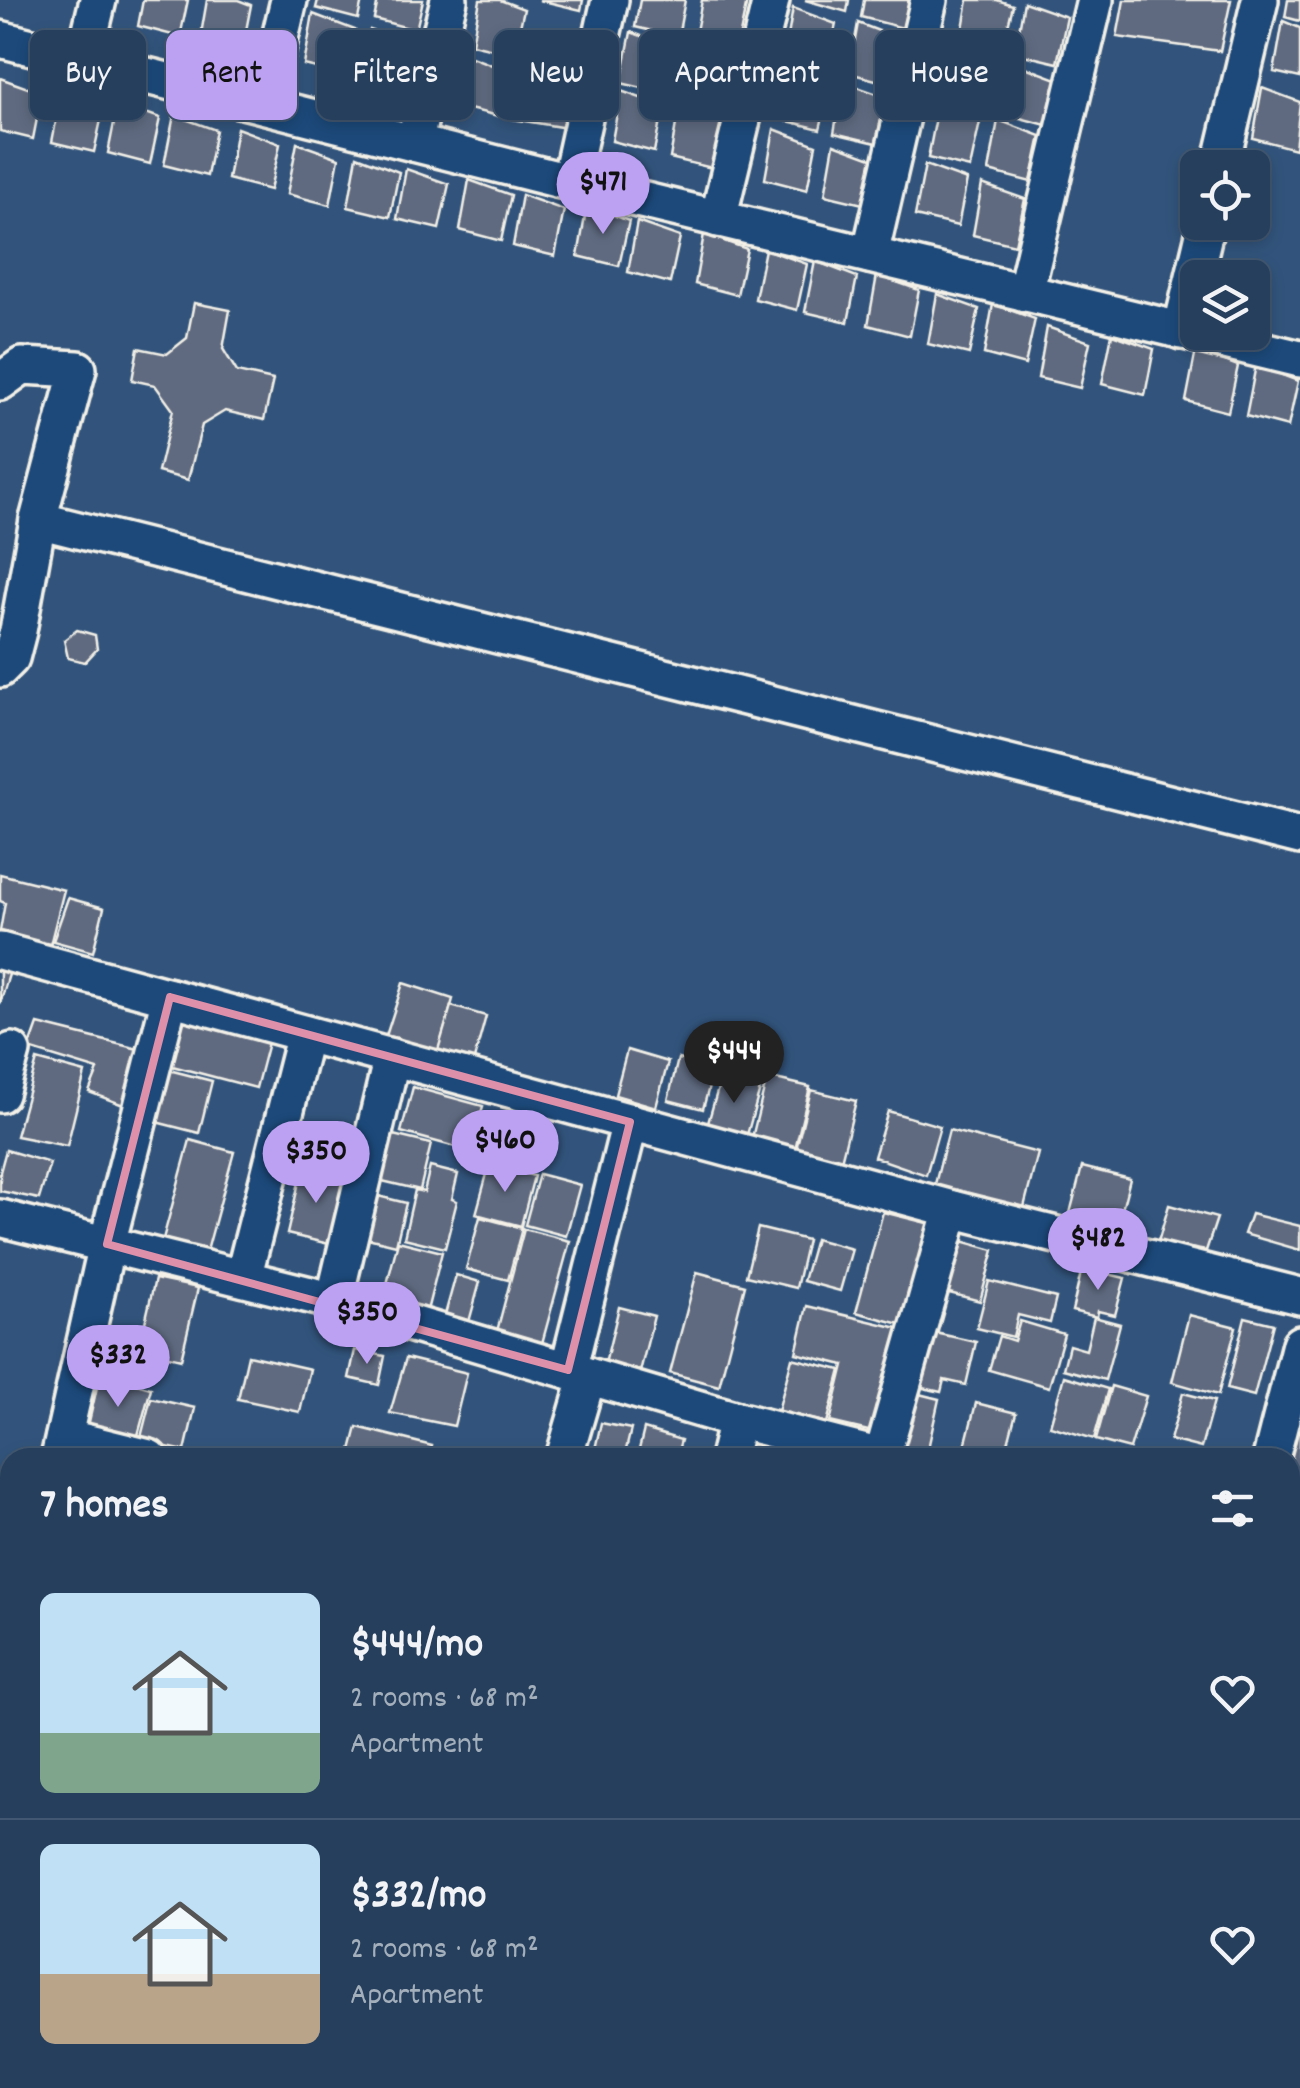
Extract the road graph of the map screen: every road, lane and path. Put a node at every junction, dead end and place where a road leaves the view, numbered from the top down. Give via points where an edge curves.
1 (98, 0) edge
2 (289, 0) edge
3 (449, 0) edge
4 (610, 0) edge
5 (771, 0) edge
6 (929, 0) edge
7 (1095, 0) edge
8 (1260, 0) edge
9 (91, 30) edge
10 (282, 30) edge
11 (0, 38) edge
12 (30, 46) edge
13 (297, 113) edge
14 (414, 143) junction
15 (1224, 150) edge
16 (570, 181) junction
17 (718, 220) junction
18 (870, 255) junction
19 (1025, 293) junction
20 (1180, 331) edge
21 (1262, 350) edge
22 (1300, 359) edge
23 (0, 382) edge
24 (38, 520) junction
25 (0, 668) edge
26 (1300, 836) edge
27 (0, 951) edge
28 (170, 997) junction
29 (305, 1034) junction
30 (12, 1050) dead end
31 (392, 1058) junction
32 (0, 1094) edge
33 (630, 1122) junction
34 (952, 1209) junction
35 (0, 1218) edge
36 (107, 1244) junction
37 (243, 1278) junction
38 (1300, 1296) edge
39 (334, 1301) junction
40 (1300, 1344) edge
41 (578, 1373) junction
42 (737, 1420) junction
43 (62, 1447) edge
44 (566, 1448) edge
45 (730, 1448) edge
46 (842, 1448) edge
47 (875, 1448) edge
48 (1274, 1448) edge

1 - 9 street
2 - 10 street
3 - 14 street
4 - 16 street
5 - 17 street
6 - 18 street
7 - 19 street
8 - 15 street
11 - 12 street
13 - 14 street
14 - 16 street
16 - 17 street
17 - 18 street
18 - 19 street
19 - 20 street
21 - 22 street
23 - 24 street via 22,366 78,369
24 - 25 street via 18,631 11,658
24 - 26 street
27 - 28 street
28 - 29 street
28 - 36 street
29 - 31 street
29 - 37 street
30 - 32 street
31 - 33 street
31 - 39 street
33 - 34 street
33 - 41 street
34 - 38 street
34 - 47 street
35 - 36 street
36 - 37 street
36 - 43 street
37 - 39 street
39 - 41 street
40 - 48 street
41 - 42 street
41 - 44 street
42 - 45 street
42 - 46 street

